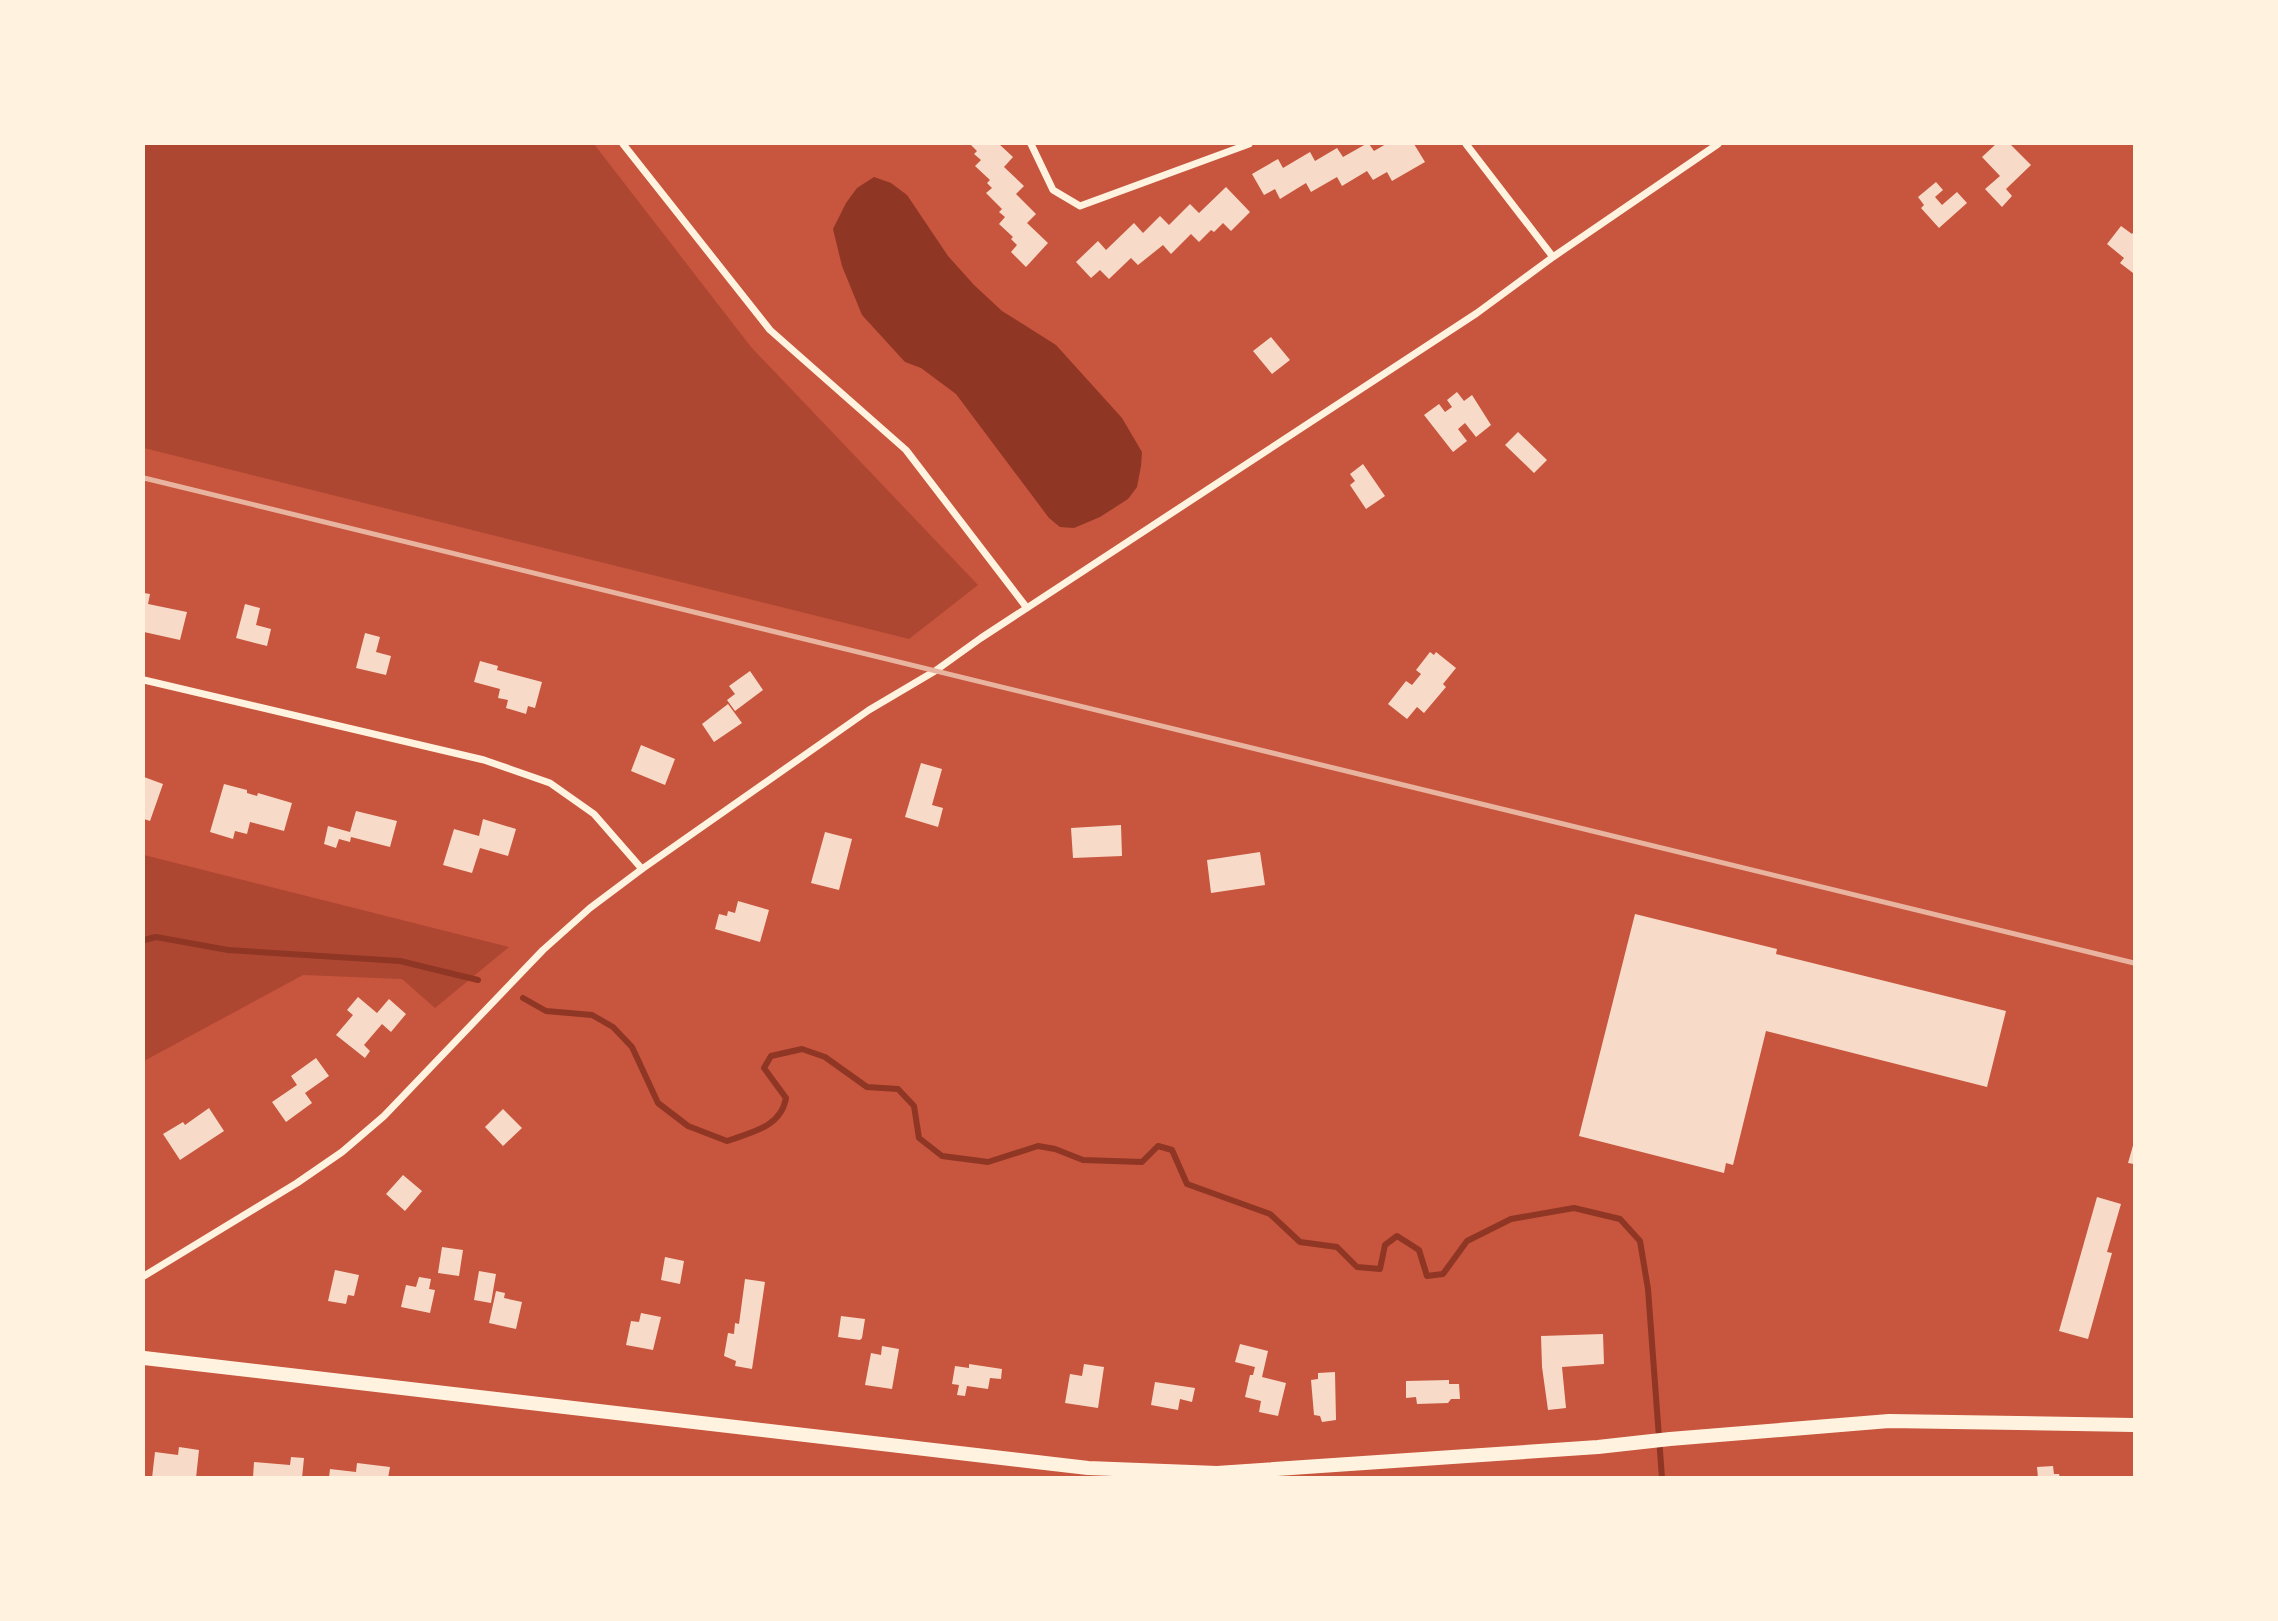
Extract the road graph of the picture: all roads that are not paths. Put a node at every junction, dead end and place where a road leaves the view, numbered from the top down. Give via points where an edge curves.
1 (622, 144) edge
2 (1031, 144) edge
3 (1249, 144) edge
4 (1465, 144) edge
5 (1718, 144) edge
6 (1553, 257) junction
7 (1027, 608) junction
8 (144, 680) edge
9 (642, 869) junction
10 (144, 1276) edge
11 (144, 1358) edge
12 (2134, 1425) edge

1 - 7 street via 770,330 906,450
2 - 3 street via 1053,190 1080,206
4 - 6 street
5 - 6 street
6 - 7 street via 1477,313
7 - 9 street via 869,710
8 - 9 street via 484,760 550,783 594,814
9 - 10 street via 543,950 384,1116 342,1153
11 - 12 main road via 1088,1468 1217,1473 1446,1459 1889,1421

